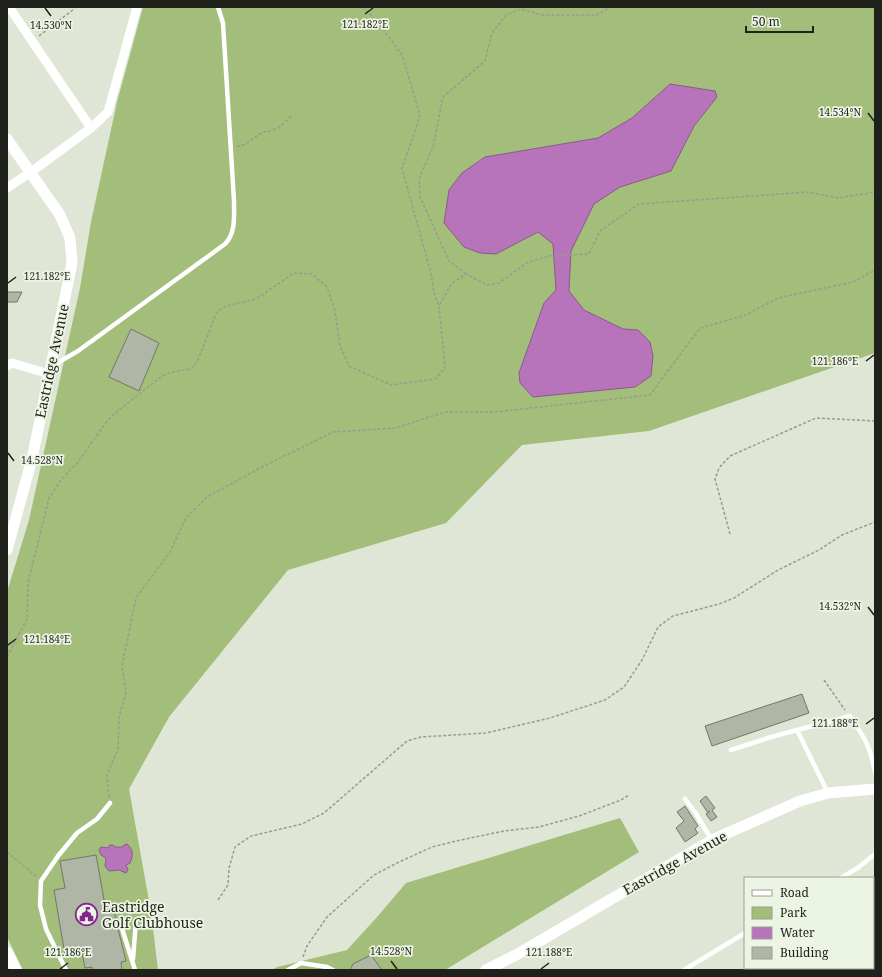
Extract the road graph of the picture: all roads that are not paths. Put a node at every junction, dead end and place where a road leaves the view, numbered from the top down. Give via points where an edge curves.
1 (9, 7) edge
2 (137, 7) edge
3 (218, 7) edge
4 (91, 128) junction
5 (7, 139) edge
6 (31, 172) junction
7 (7, 188) edge
8 (7, 366) edge
9 (50, 370) junction
10 (7, 550) edge
11 (797, 730) junction
12 (731, 750) dead end
13 (875, 773) edge
14 (875, 789) edge
15 (828, 793) junction
16 (685, 799) dead end
17 (110, 803) road end
18 (712, 840) junction
19 (875, 854) edge
20 (844, 877) edge
21 (136, 920) dead end
22 (120, 922) dead end
23 (744, 934) edge
24 (7, 952) edge
25 (133, 960) junction
26 (16, 970) edge
27 (66, 970) edge
28 (135, 970) edge
29 (288, 970) edge
30 (333, 970) edge
31 (486, 970) edge
32 (684, 970) edge

1 - 4 street
2 - 4 street via 108,112
3 - 9 lane via 223,23 230,146 234,221 231,238
4 - 6 street
5 - 6 street, Eastridge Avenue
6 - 7 street
6 - 9 street, Eastridge Avenue via 60,215 70,238 72,263
8 - 9 street via 12,364
9 - 10 street, Eastridge Avenue via 32,459
11 - 12 lane
11 - 13 lane via 850,716 866,741
11 - 15 lane
14 - 15 street, Eastridge Avenue
15 - 18 street, Eastridge Avenue via 800,800
16 - 18 lane
17 - 27 lane via 97,818 77,833 41,880 40,905 46,929
18 - 31 street, Eastridge Avenue
19 - 20 lane
21 - 25 lane
22 - 25 lane
23 - 32 lane
24 - 26 street
25 - 28 lane
29 - 30 lane via 301,963

